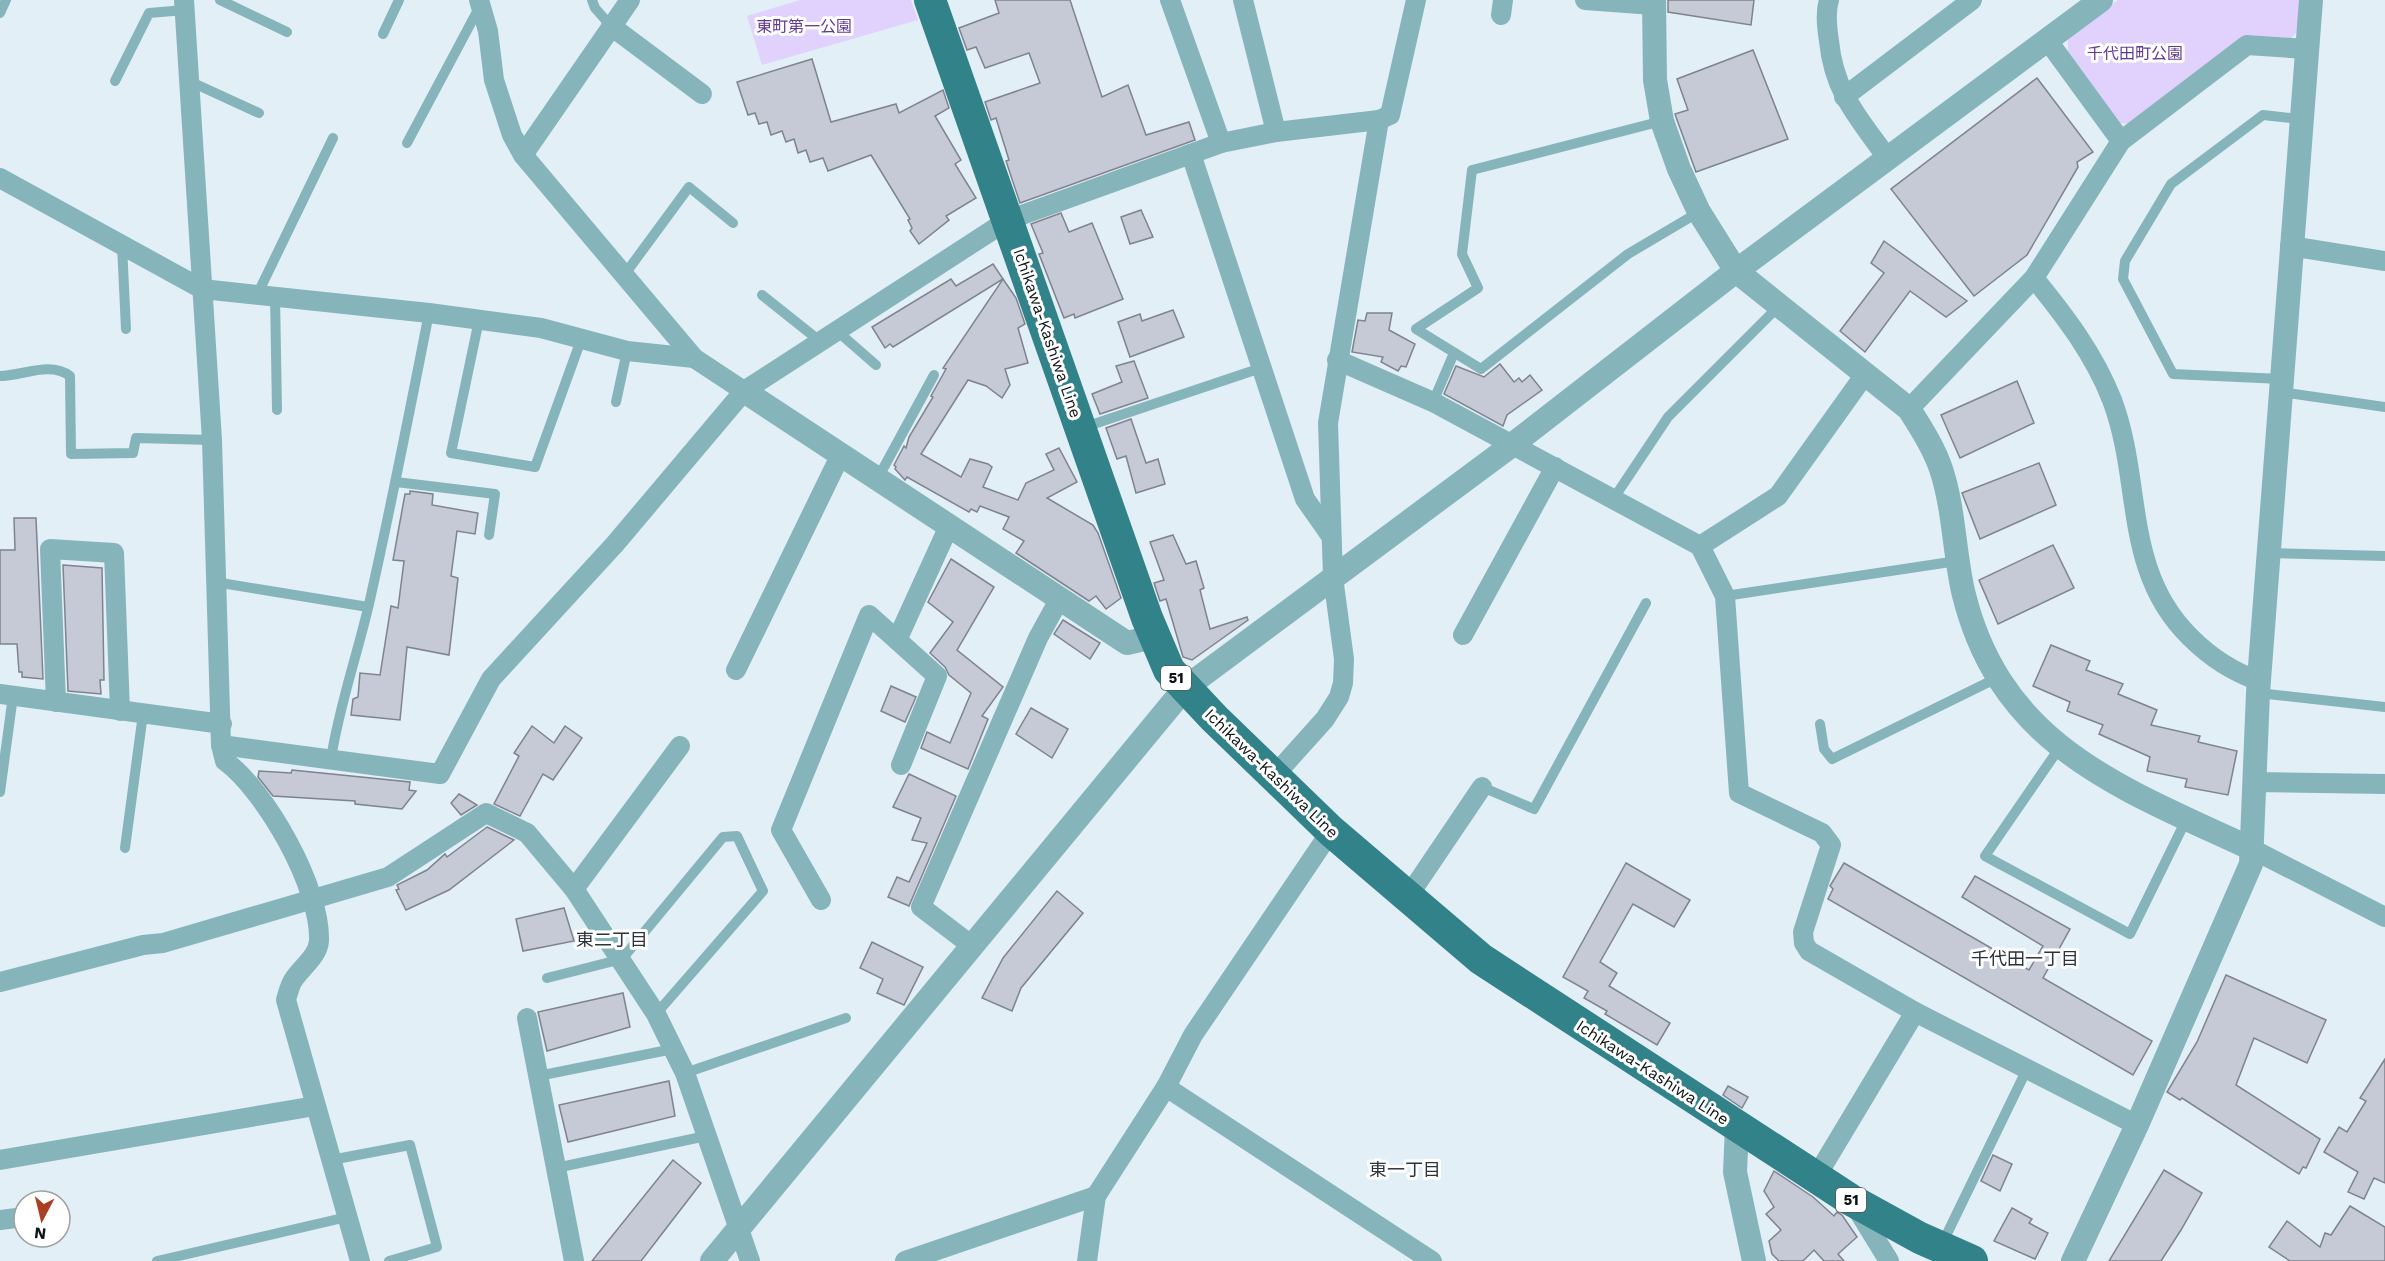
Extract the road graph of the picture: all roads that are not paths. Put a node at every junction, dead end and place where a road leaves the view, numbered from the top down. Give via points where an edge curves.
1 (6, 0) edge
2 (220, 0) edge
3 (399, 0) edge
4 (592, 0) edge
5 (630, 0) edge
6 (930, 0) edge
7 (1170, 0) edge
8 (1243, 0) edge
9 (1416, 0) edge
10 (1585, 0) edge
11 (1829, 0) edge
12 (1972, 0) edge
13 (2101, 0) edge
14 (2310, 0) edge
15 (480, 3) edge
16 (1654, 3) edge
17 (185, 5) edge
18 (0, 13) edge
19 (611, 26) junction
20 (287, 32) dead end
21 (383, 34) dead end
22 (2048, 40) junction
23 (2306, 49) junction
24 (116, 81) dead end
25 (189, 81) junction
26 (702, 94) dead end
27 (1844, 97) junction
28 (259, 113) dead end
29 (2300, 119) junction
30 (1379, 120) junction
31 (1662, 120) junction
32 (1276, 132) junction
33 (333, 138) dead end
34 (2121, 141) junction
35 (407, 143) dead end
36 (1221, 143) junction
37 (1191, 154) junction
38 (523, 155) junction
39 (1888, 159) junction
40 (0, 178) edge
41 (1699, 212) junction
42 (1008, 220) junction
43 (733, 223) dead end
44 (122, 245) junction
45 (2290, 246) junction
46 (2385, 261) edge
47 (1736, 271) junction
48 (625, 274) junction
49 (2034, 278) junction
50 (202, 289) junction
51 (267, 294) junction
52 (762, 295) dead end
53 (1780, 305) junction
54 (429, 313) junction
55 (479, 320) junction
56 (126, 329) dead end
57 (829, 337) junction
58 (581, 340) junction
59 (627, 351) junction
60 (1454, 353) junction
61 (694, 358) junction
62 (1337, 360) junction
63 (876, 365) dead end
64 (1261, 368) junction
65 (1866, 373) junction
66 (934, 375) dead end
67 (0, 376) edge
68 (2281, 386) junction
69 (744, 391) junction
70 (616, 402) dead end
71 (1433, 402) junction
72 (2385, 407) edge
73 (1909, 409) junction
74 (277, 410) dead end
75 (1081, 428) junction
76 (212, 440) junction
77 (1512, 444) junction
78 (841, 454) junction
79 (1555, 467) junction
80 (878, 478) junction
81 (396, 482) junction
82 (1614, 498) junction
83 (949, 526) junction
84 (489, 535) dead end
85 (1331, 537) junction
86 (1700, 546) junction
87 (2268, 553) junction
88 (2385, 556) edge
89 (1958, 561) junction
90 (1333, 577) junction
91 (215, 582) junction
92 (1725, 596) junction
93 (1060, 598) junction
94 (1646, 603) dead end
95 (368, 606) junction
96 (1462, 634) dead end
97 (1154, 637) junction
98 (897, 640) junction
99 (736, 670) dead end
100 (1997, 678) junction
101 (2258, 687) junction
102 (1185, 688) junction
103 (6, 695) edge
104 (56, 702) junction
105 (2385, 707) edge
106 (120, 711) junction
107 (143, 714) junction
108 (222, 724) junction
109 (1820, 724) dead end
110 (221, 745) junction
111 (680, 746) dead end
112 (2060, 747) junction
113 (331, 759) junction
114 (901, 765) dead end
115 (1273, 777) junction
116 (2253, 782) junction
117 (2385, 784) edge
118 (1482, 787) joint
119 (0, 792) edge
120 (2187, 818) junction
121 (1331, 831) junction
122 (125, 848) dead end
123 (2252, 849) junction
124 (574, 889) junction
125 (312, 897) junction
126 (1407, 897) junction
127 (821, 900) dead end
128 (2385, 917) edge
129 (971, 945) junction
130 (622, 959) junction
131 (548, 978) dead end
132 (0, 982) edge
133 (1915, 1012) junction
134 (657, 1014) junction
135 (527, 1018) dead end
136 (846, 1018) dead end
137 (673, 1049) junction
138 (2027, 1069) junction
139 (685, 1073) junction
140 (538, 1076) junction
141 (1166, 1087) junction
142 (315, 1106) junction
143 (2137, 1125) junction
144 (1737, 1127) junction
145 (706, 1137) junction
146 (0, 1160) edge
147 (331, 1160) junction
148 (556, 1168) junction
149 (1816, 1178) junction
150 (1096, 1196) junction
151 (1851, 1200) junction
152 (347, 1217) junction
153 (737, 1230) junction
154 (1941, 1247) junction
155 (157, 1261) edge
156 (360, 1261) edge
157 (389, 1261) edge
158 (574, 1261) edge
159 (712, 1261) edge
160 (750, 1261) edge
161 (905, 1261) edge
162 (1087, 1261) edge
163 (1432, 1261) edge
164 (1754, 1261) edge
165 (1888, 1261) edge
166 (1972, 1261) edge
167 (2073, 1261) edge

1 - 18 lane
2 - 20 lane
3 - 21 lane
4 - 19 lane
5 - 19 street
6 - 42 main road, Ichikawa-Kashiwa Line / 51
7 - 36 street
8 - 32 street
9 - 30 street via 1390,115
10 - 16 street
11 - 27 street via 1831,62
12 - 27 street
13 - 22 street
14 - 23 street
15 - 35 lane
15 - 38 street via 494,80 512,135
16 - 31 street via 1655,80
17 - 24 lane via 149,14
17 - 25 street
19 - 26 street
19 - 38 street
22 - 34 street
22 - 39 street
23 - 29 street
23 - 34 street via 2247,45
25 - 28 lane
25 - 50 street
27 - 39 street
29 - 45 street
29 - 68 lane via 2263,115 2171,184 2125,261 2124,279 2173,374
30 - 32 street
30 - 62 street
31 - 41 street via 1678,169
31 - 60 lane via 1472,170 1462,254 1478,288 1416,329
32 - 36 street
33 - 51 lane
34 - 49 street
36 - 37 street
37 - 42 street
37 - 64 street
38 - 48 street
39 - 47 street
40 - 44 street
41 - 47 street
41 - 60 lane via 1628,254 1481,369
42 - 57 street
42 - 75 main road, Ichikawa-Kashiwa Line / 51
43 - 48 lane via 689,187
44 - 50 street
44 - 56 lane
45 - 46 street
45 - 68 street
47 - 53 street
47 - 77 street
48 - 61 street
49 - 73 street
49 - 101 street via 2095,363 2112,400 2125,446 2139,545 2156,591 2175,622 2198,645
50 - 51 street
50 - 76 street
51 - 54 street
51 - 74 lane
52 - 57 lane
53 - 65 street
53 - 82 lane via 1668,417
54 - 55 street
54 - 81 lane
55 - 58 street via 541,328
55 - 58 lane via 451,453 535,467
57 - 63 lane
57 - 69 street
58 - 59 street
59 - 61 street
59 - 70 lane
60 - 71 lane
61 - 69 street
62 - 71 street
62 - 85 street via 1328,423
64 - 75 lane
64 - 85 street via 1305,499
65 - 73 street
65 - 86 street via 1778,496
66 - 80 lane
67 - 76 lane via 36,370 63,371 70,376 70,454 133,453 136,438
68 - 72 lane
68 - 87 street
69 - 78 street
69 - 113 street via 615,543 490,679 440,774
71 - 77 street
73 - 89 street via 1941,469
75 - 97 main road, Ichikawa-Kashiwa Line / 51
76 - 91 street
77 - 79 street
77 - 90 street
78 - 80 street
78 - 99 street
79 - 82 street
79 - 96 street
80 - 83 street
81 - 84 lane via 495,494
81 - 95 lane
82 - 86 street
83 - 93 street
83 - 98 street
85 - 90 street
86 - 92 street
87 - 88 lane
87 - 101 street
89 - 92 lane
89 - 100 street via 1969,610
90 - 102 street
90 - 115 street via 1344,659 1339,697 1325,719
91 - 95 lane
91 - 108 street
92 - 133 street via 1739,793 1822,833 1831,845 1803,932 1804,944 1809,951
93 - 97 street via 1127,643
93 - 129 street via 1038,638 921,907
94 - 118 lane via 1534,809
95 - 113 lane via 337,716
97 - 102 main road, Ichikawa-Kashiwa Line / 51 via 1169,670
98 - 114 street via 936,676
98 - 127 street via 869,615 781,830
100 - 109 lane via 1832,759 1824,749
100 - 112 street via 2023,712
101 - 105 lane
101 - 116 street
102 - 115 main road, Ichikawa-Kashiwa Line / 51
102 - 129 street
103 - 104 street
103 - 119 lane
104 - 106 street
104 - 106 street via 50,549 114,553
106 - 107 street
107 - 108 street
107 - 122 lane
108 - 110 street
110 - 113 street
110 - 125 street via 225,761 242,774 297,856
111 - 124 street
112 - 120 street via 2109,781
112 - 120 lane via 1985,856 2130,934
115 - 121 main road, Ichikawa-Kashiwa Line / 51
116 - 117 street
116 - 123 street
118 - 126 street
120 - 123 street
121 - 126 main road, Ichikawa-Kashiwa Line / 51
121 - 141 street via 1193,1035
123 - 128 street
123 - 143 street via 2251,864
124 - 125 street via 527,833 486,813 388,877
124 - 130 street
125 - 132 street via 163,944 143,945
125 - 142 street via 319,942 309,962 292,981 286,1000
126 - 144 main road, Ichikawa-Kashiwa Line / 51 via 1481,959
129 - 153 street
130 - 131 lane
130 - 134 street
130 - 134 lane via 723,837 737,836 763,891
133 - 138 street
133 - 149 street
134 - 137 street
135 - 140 street
136 - 139 lane
137 - 139 street
137 - 140 lane
138 - 143 street
138 - 154 lane
139 - 145 street
140 - 148 street
141 - 150 street
141 - 163 street
142 - 146 street
142 - 147 street
143 - 167 street
144 - 149 main road, Ichikawa-Kashiwa Line / 51
144 - 164 street via 1735,1172
145 - 148 lane
145 - 153 street
147 - 152 street
147 - 157 lane via 410,1144 437,1247
148 - 158 street
149 - 151 main road, Ichikawa-Kashiwa Line / 51
150 - 161 street
150 - 162 street
151 - 154 main road, Ichikawa-Kashiwa Line / 51
151 - 165 street
152 - 155 lane
152 - 156 street
153 - 159 street
153 - 160 street
154 - 166 main road, Ichikawa-Kashiwa Line / 51

